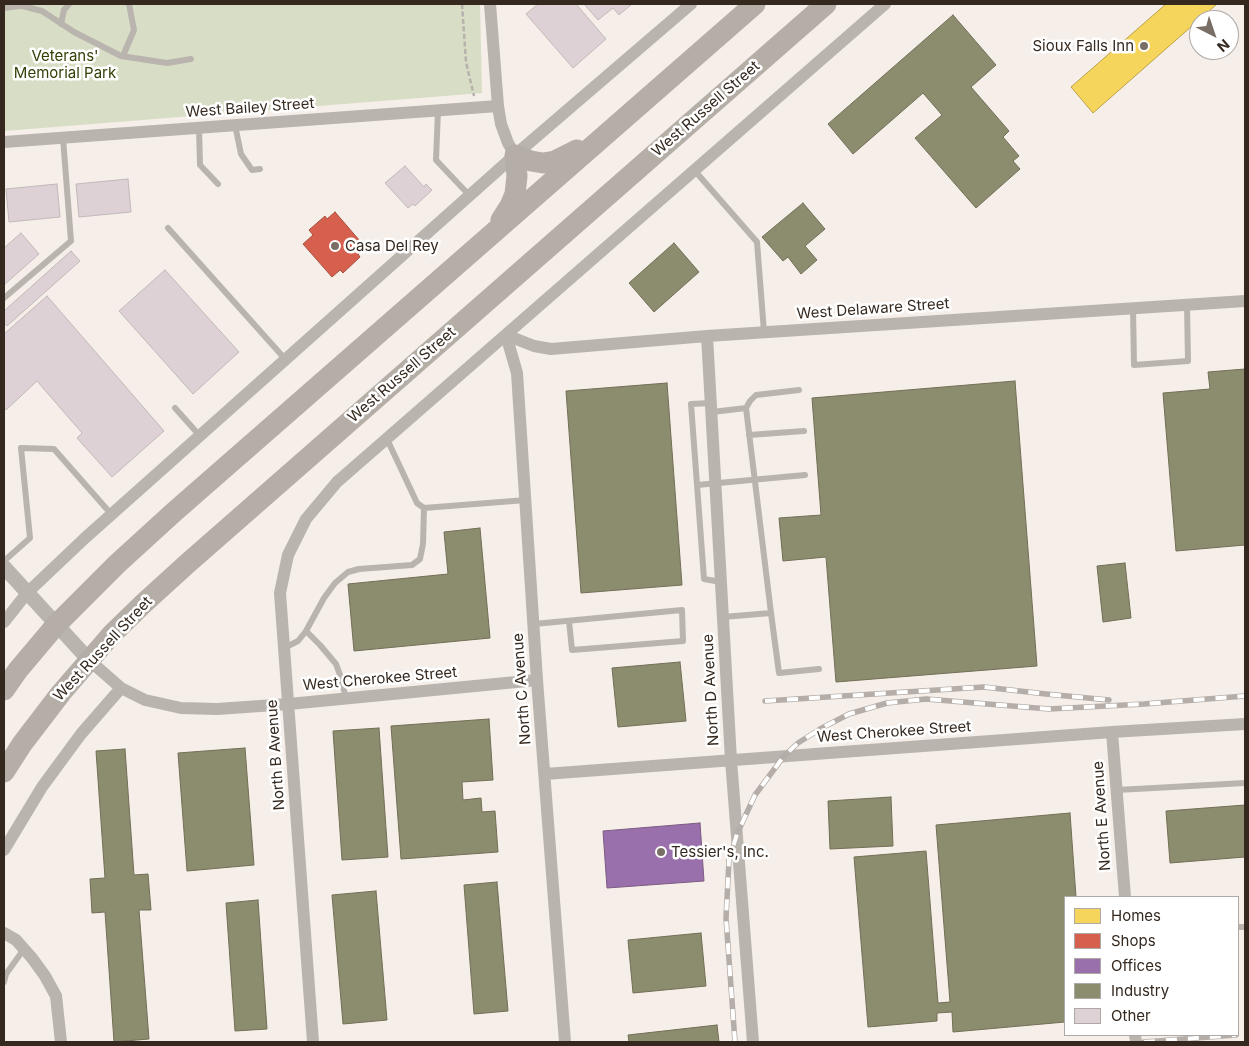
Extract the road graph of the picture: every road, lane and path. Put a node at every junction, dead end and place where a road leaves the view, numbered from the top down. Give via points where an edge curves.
1 (69, 4) edge
2 (129, 4) edge
3 (462, 4) edge
4 (490, 4) edge
5 (690, 4) edge
6 (755, 4) edge
7 (826, 4) edge
8 (885, 4) edge
9 (18, 5) edge
10 (4, 8) edge
11 (61, 24) junction
12 (123, 56) junction
13 (191, 59) dead end
14 (498, 106) junction
15 (475, 108) junction
16 (438, 110) junction
17 (634, 110) junction
18 (235, 125) junction
19 (199, 128) junction
20 (63, 138) junction
21 (4, 142) edge
22 (516, 155) junction
23 (260, 169) dead end
24 (695, 170) junction
25 (218, 184) dead end
26 (470, 196) junction
27 (168, 228) dead end
28 (483, 242) junction
29 (4, 298) edge
30 (1245, 301) edge
31 (1187, 305) junction
32 (1132, 308) junction
33 (764, 332) junction
34 (506, 335) junction
35 (707, 336) junction
36 (286, 360) junction
37 (799, 390) dead end
38 (711, 407) junction
39 (175, 408) dead end
40 (746, 408) junction
41 (804, 431) dead end
42 (749, 435) junction
43 (200, 436) junction
44 (387, 439) junction
45 (805, 475) dead end
46 (754, 480) junction
47 (716, 483) junction
48 (697, 485) junction
49 (526, 500) junction
50 (424, 508) junction
51 (112, 515) junction
52 (4, 561) edge
53 (4, 567) edge
54 (721, 582) junction
55 (27, 593) junction
56 (771, 614) junction
57 (723, 617) junction
58 (569, 621) junction
59 (4, 622) edge
60 (56, 624) junction
61 (534, 624) junction
62 (306, 630) junction
63 (284, 648) junction
64 (89, 660) junction
65 (819, 669) dead end
66 (538, 680) junction
67 (120, 688) junction
68 (4, 690) edge
69 (346, 698) junction
70 (289, 704) junction
71 (1245, 724) edge
72 (1112, 732) junction
73 (731, 760) junction
74 (4, 772) edge
75 (545, 774) junction
76 (1245, 783) edge
77 (1116, 790) junction
78 (4, 850) edge
79 (1125, 896) edge
80 (4, 933) edge
81 (24, 949) junction
82 (4, 982) edge
83 (60, 1042) edge
84 (313, 1042) edge
85 (565, 1042) edge
86 (753, 1042) edge

1 - 11 lane
2 - 12 lane via 134,30
3 - 15 path via 466,62
4 - 14 street
5 - 22 street
6 - 17 highway
7 - 64 highway, West Russell Street via 188,563
8 - 24 street
9 - 10 lane
9 - 11 lane via 42,11
11 - 12 lane
12 - 13 lane via 167,64
14 - 15 street, West Bailey Street
14 - 22 street via 501,124
15 - 16 street, West Bailey Street
16 - 18 street, West Bailey Street
16 - 26 lane via 436,160
17 - 22 highway via 582,147 555,161 543,164
17 - 28 highway
18 - 19 street, West Bailey Street
18 - 23 lane via 241,154 252,170
19 - 20 street, West Bailey Street
19 - 25 lane via 200,165
20 - 21 street, West Bailey Street
20 - 29 lane via 71,241
22 - 26 street
22 - 28 highway via 515,194 502,219
24 - 33 lane via 757,242
24 - 34 street
26 - 36 street
27 - 36 lane
28 - 60 highway via 174,512
30 - 31 street, West Delaware Street
31 - 32 street, West Delaware Street
31 - 32 lane via 1188,361 1134,365
32 - 33 street, West Delaware Street
33 - 35 street, West Delaware Street
34 - 35 street, West Delaware Street via 551,349
34 - 44 street
34 - 49 street, North C Avenue via 517,373
35 - 38 street, North D Avenue
36 - 43 street
37 - 40 lane via 756,395
38 - 40 lane
38 - 47 street, North D Avenue
38 - 48 lane via 691,404
39 - 43 lane
40 - 42 lane
41 - 42 lane
42 - 46 lane
43 - 51 street
44 - 50 lane via 417,502
44 - 63 street, North B Avenue via 337,482 306,519 288,555 280,593
45 - 46 lane
46 - 47 lane
46 - 56 lane
47 - 48 lane
47 - 54 street, North D Avenue
48 - 54 lane via 704,579
49 - 50 lane
49 - 61 street, North C Avenue
50 - 62 lane via 420,559 412,565 348,572 324,598
51 - 52 lane via 54,449 21,448 30,538
51 - 55 street
53 - 55 street
54 - 57 street, North D Avenue
55 - 59 street
55 - 60 street
56 - 57 lane
56 - 65 lane via 779,673
57 - 73 street, North D Avenue
58 - 58 lane via 682,610 683,641 572,650
58 - 61 lane
60 - 64 street
60 - 68 highway
61 - 66 street, North C Avenue
62 - 63 lane via 298,641
62 - 69 lane via 336,664
63 - 70 street, North B Avenue
64 - 67 street, West Cherokee Street
64 - 74 highway, West Russell Street via 53,703
66 - 69 street, West Cherokee Street
66 - 75 street, North C Avenue
67 - 70 street, West Cherokee Street via 145,700 181,708
67 - 78 street via 75,741 42,787
69 - 70 street, West Cherokee Street
70 - 84 street, North B Avenue
71 - 72 street, West Cherokee Street
72 - 73 street, West Cherokee Street
72 - 77 street, North E Avenue
73 - 75 street, West Cherokee Street
73 - 86 street, North D Avenue
75 - 85 street, North C Avenue
76 - 77 lane
77 - 79 street, North E Avenue
80 - 81 street
81 - 82 lane
81 - 83 street via 46,976 56,996

